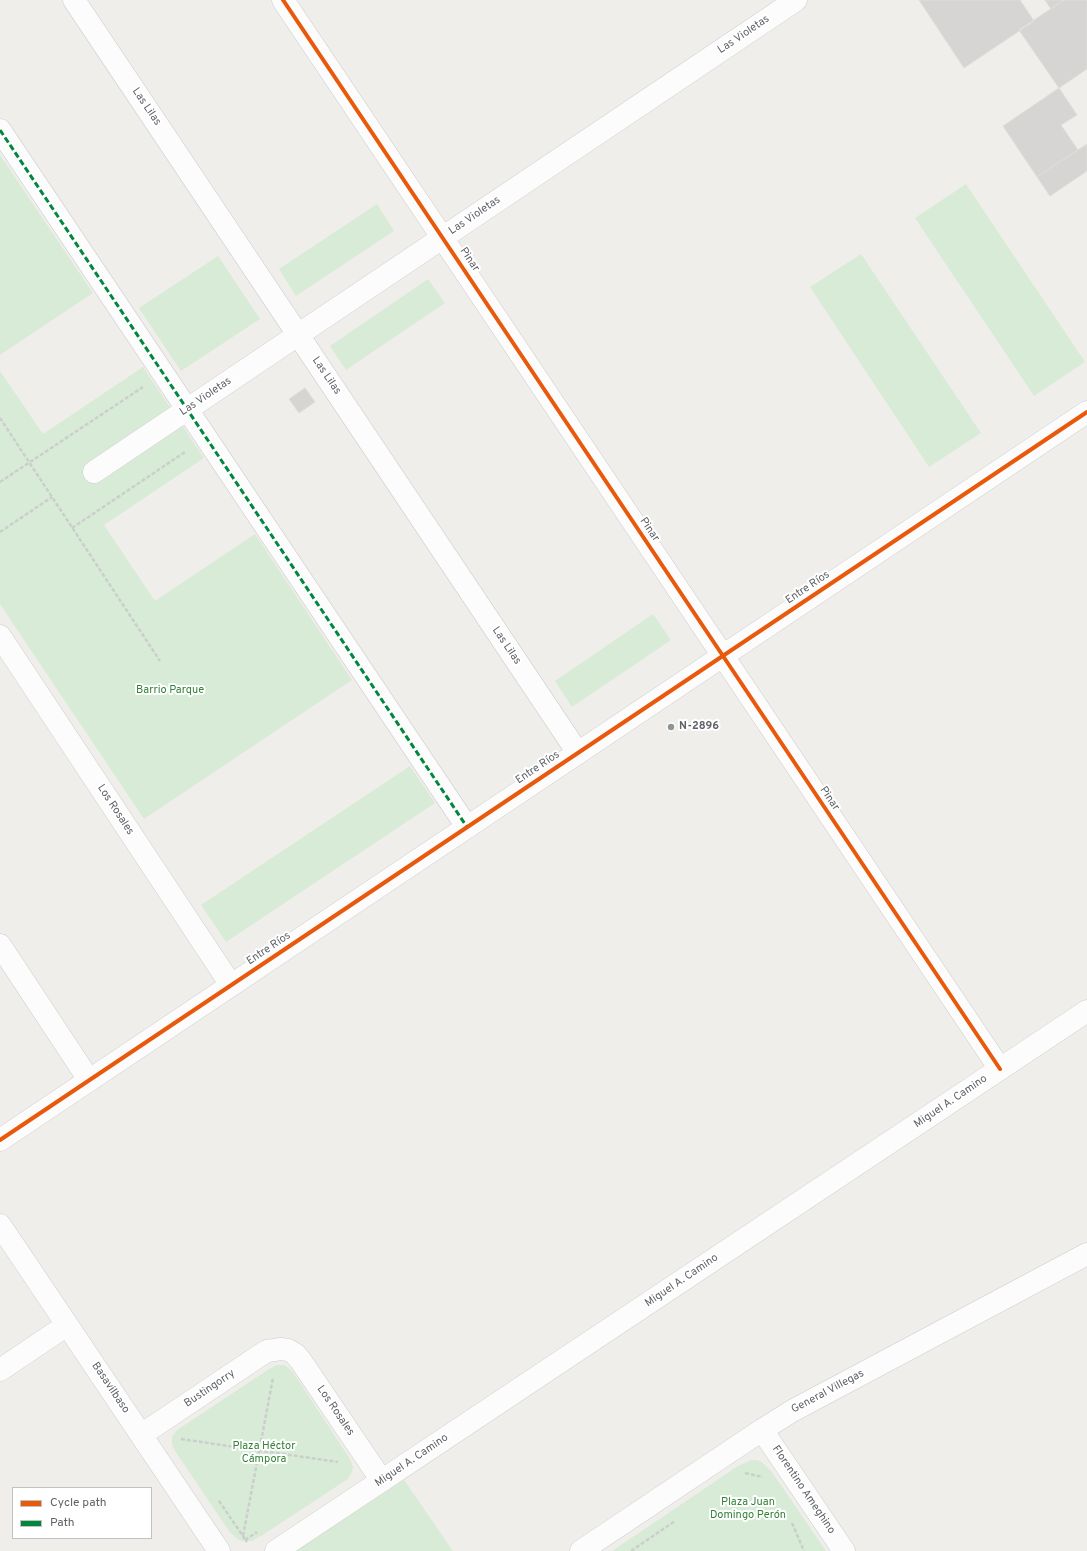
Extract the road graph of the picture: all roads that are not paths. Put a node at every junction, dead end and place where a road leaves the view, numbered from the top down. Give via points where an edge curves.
1 (74, 0) edge
2 (283, 0) edge
3 (796, 0) edge
4 (0, 130) edge
5 (442, 237) junction
6 (298, 335) junction
7 (187, 409) junction
8 (1087, 412) edge
9 (94, 472) dead end
10 (0, 636) edge
11 (722, 656) junction
12 (578, 753) junction
13 (467, 827) junction
14 (0, 945) edge
15 (231, 985) junction
16 (1087, 1011) edge
17 (1000, 1069) junction
18 (89, 1080) junction
19 (0, 1140) edge
20 (0, 1225) edge
21 (1087, 1254) edge
22 (67, 1325) junction
23 (281, 1349) joint
24 (0, 1370) edge
25 (762, 1430) junction
26 (141, 1435) junction
27 (382, 1481) junction
28 (219, 1551) edge
29 (276, 1551) edge
30 (581, 1551) edge
31 (844, 1551) edge

1 - 6 street, Las Lilas
2 - 5 street, Pinar
3 - 5 street, Las Violetas
4 - 7 street
5 - 6 street, Las Violetas
5 - 11 street, Pinar
6 - 7 street, Las Violetas
6 - 12 street, Las Lilas
7 - 9 street, Las Violetas
7 - 13 street
8 - 11 street, Entre Ríos
10 - 15 street, Los Rosales
11 - 12 street, Entre Ríos
11 - 17 street, Pinar
12 - 13 street, Entre Ríos
13 - 15 street, Entre Ríos
14 - 18 street
15 - 18 street, Entre Ríos
16 - 17 street, Miguel A. Camino
17 - 27 street, Miguel A. Camino
18 - 19 street, Entre Ríos
20 - 22 street, Basavilbaso
21 - 25 street, General Villegas via 792,1411
22 - 24 street
22 - 26 street, Basavilbaso
23 - 26 street, Bustingorry via 262,1354
23 - 27 street, Los Rosales via 295,1354 301,1361
25 - 30 street, General Villegas
25 - 31 street, Florentino Ameghino
26 - 28 street, Basavilbaso
27 - 29 street, Miguel A. Camino

